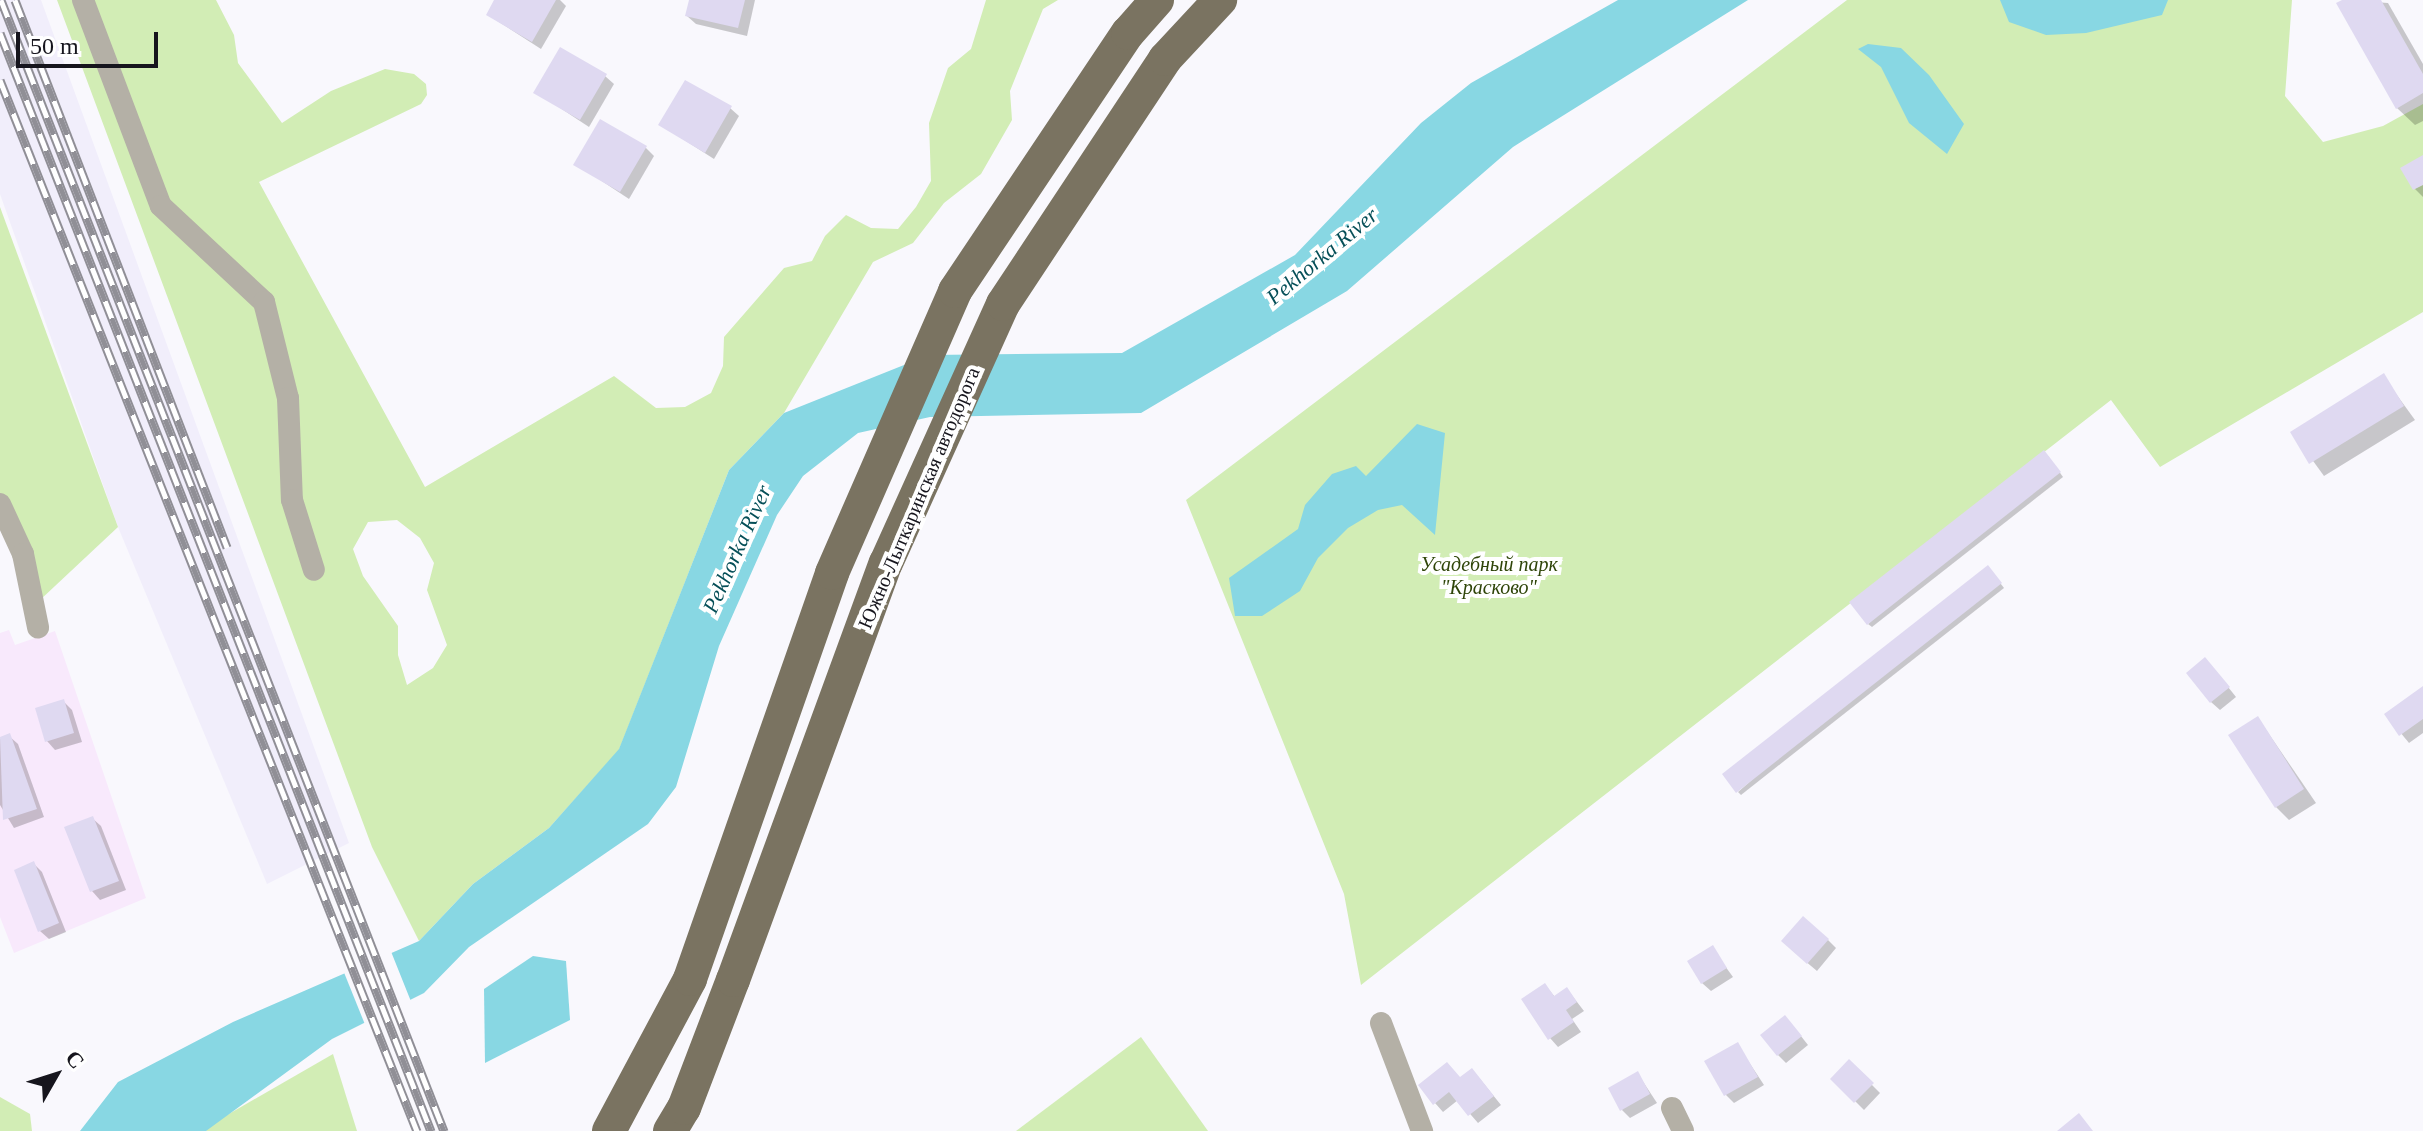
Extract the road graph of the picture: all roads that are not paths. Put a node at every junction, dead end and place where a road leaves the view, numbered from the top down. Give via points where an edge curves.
1 (83, 0) edge
2 (1157, 0) edge
3 (1220, 0) edge
4 (0, 504) edge
5 (314, 570) dead end
6 (38, 627) dead end
7 (1381, 1023) dead end
8 (1672, 1108) dead end
9 (609, 1131) edge
10 (670, 1131) edge
11 (1422, 1131) edge
12 (1683, 1131) edge

1 - 5 street via 161,206 264,302 288,398 292,500
2 - 9 main road via 1128,33 955,291 832,573 690,979
3 - 10 main road, Южно-Лыткаринская автодорога via 1165,59 1003,304 886,563 717,1023
4 - 6 street via 23,554
7 - 11 street
8 - 12 street

